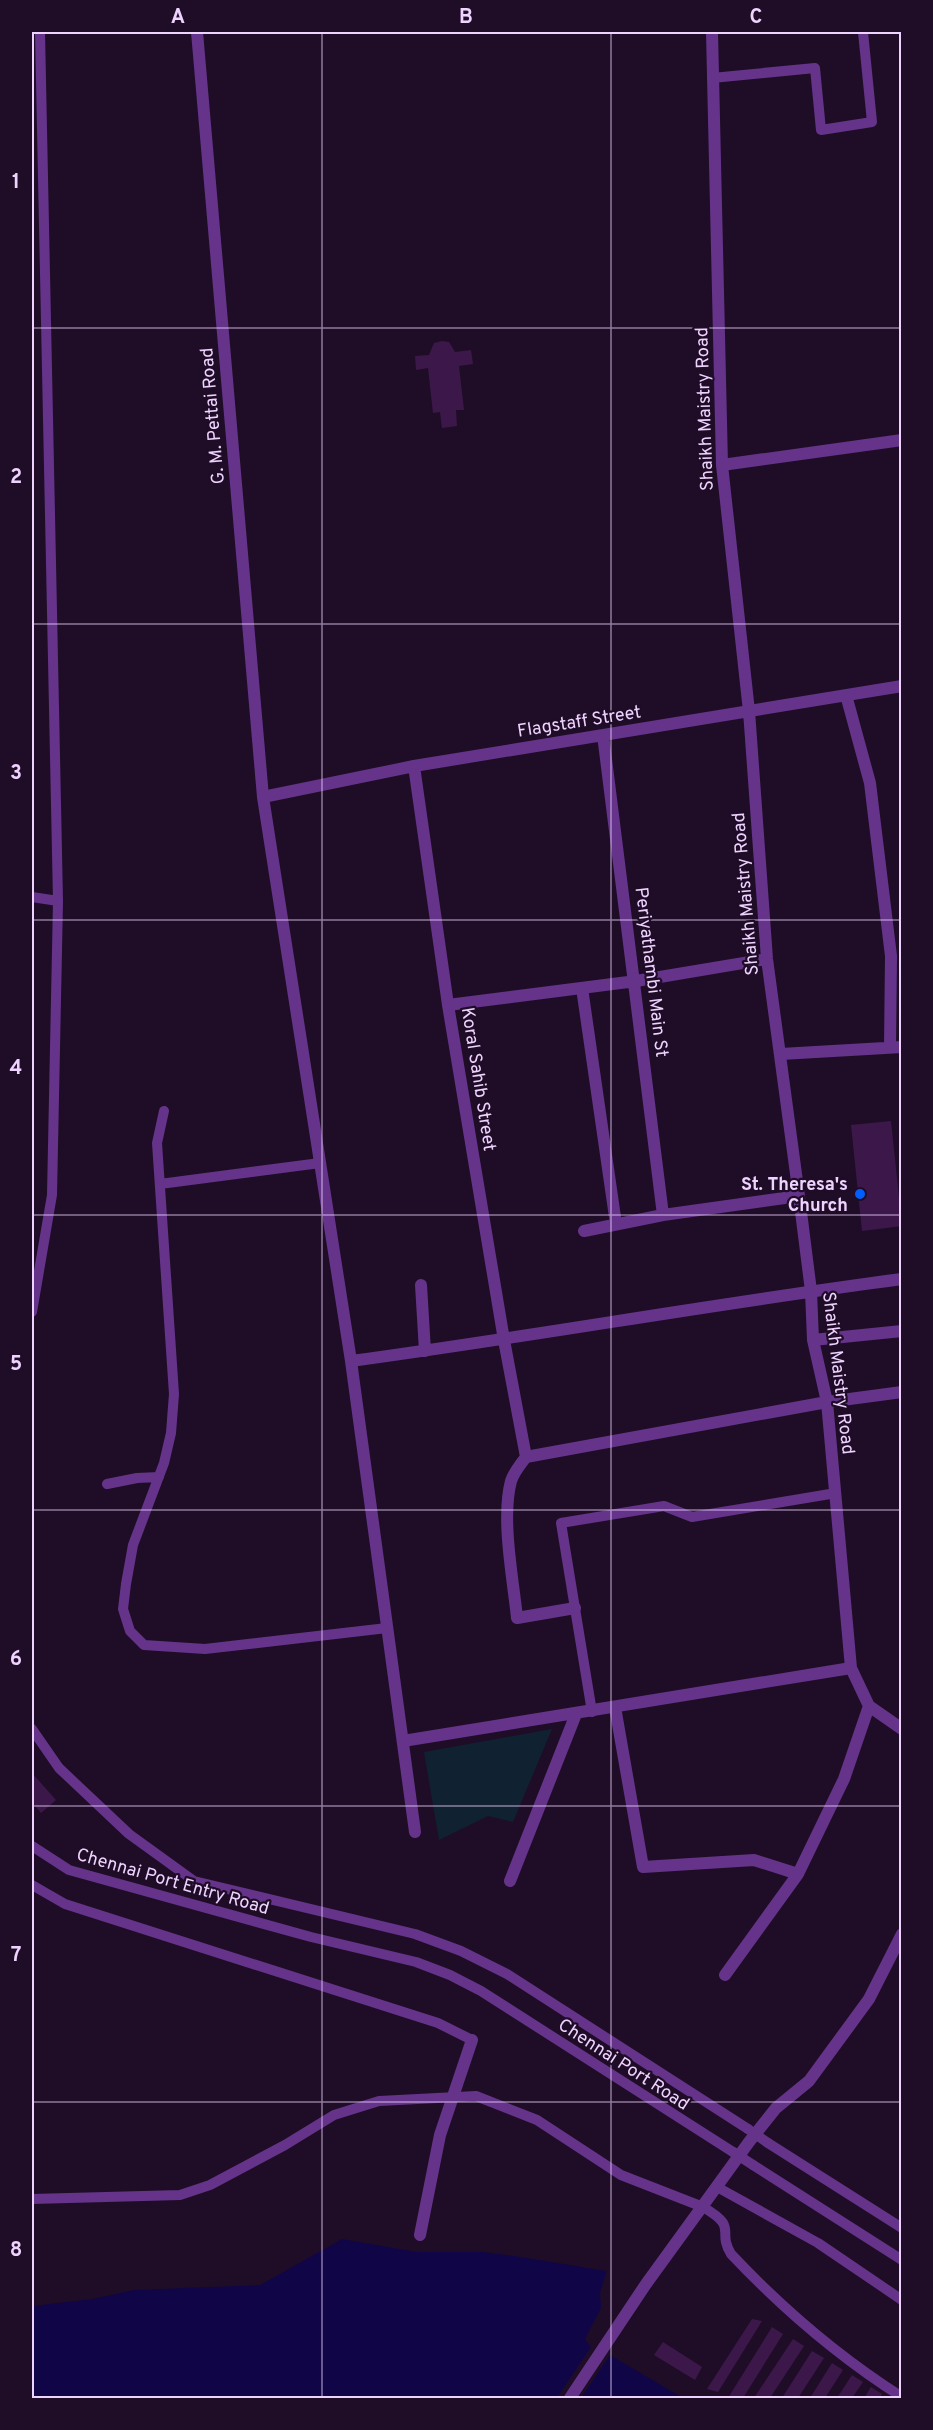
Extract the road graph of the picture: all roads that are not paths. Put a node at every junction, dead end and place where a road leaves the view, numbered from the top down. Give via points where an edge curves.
1 (40, 32) edge
2 (197, 32) edge
3 (712, 32) edge
4 (863, 32) edge
5 (712, 78) junction
6 (902, 440) edge
7 (722, 465) junction
8 (902, 686) edge
9 (846, 695) junction
10 (749, 711) junction
11 (603, 735) junction
12 (414, 766) junction
13 (263, 797) junction
14 (32, 897) edge
15 (58, 900) junction
16 (767, 959) junction
17 (636, 981) junction
18 (582, 988) junction
19 (448, 1005) junction
20 (896, 1047) edge
21 (781, 1054) junction
22 (164, 1110) dead end
23 (320, 1163) junction
24 (160, 1184) junction
25 (799, 1196) junction
26 (663, 1215) junction
27 (616, 1224) junction
28 (584, 1231) dead end
29 (902, 1279) edge
30 (421, 1285) dead end
31 (811, 1291) junction
32 (32, 1312) edge
33 (902, 1331) edge
34 (504, 1340) junction
35 (813, 1340) junction
36 (425, 1351) junction
37 (351, 1361) junction
38 (902, 1392) edge
39 (827, 1402) junction
40 (526, 1457) junction
41 (159, 1477) junction
42 (107, 1484) dead end
43 (836, 1493) junction
44 (575, 1608) junction
45 (387, 1628) junction
46 (851, 1668) junction
47 (615, 1707) junction
48 (869, 1707) junction
49 (592, 1712) junction
50 (576, 1714) junction
51 (32, 1729) edge
52 (902, 1730) edge
53 (403, 1741) junction
54 (415, 1832) dead end
55 (32, 1846) edge
56 (798, 1874) junction
57 (510, 1881) dead end
58 (32, 1885) edge
59 (311, 1937) joint
60 (900, 1940) edge
61 (725, 1975) dead end
62 (472, 2040) joint
63 (454, 2097) junction
64 (717, 2187) junction
65 (32, 2199) edge
66 (703, 2208) junction
67 (902, 2228) edge
68 (420, 2235) dead end
69 (902, 2260) edge
70 (902, 2300) edge
71 (902, 2397) edge
72 (570, 2398) edge

1 - 15 lane
2 - 13 street, G. M. Pettai Road
3 - 5 street, Shaikh Maistry Road
4 - 5 lane via 872,122 821,130 815,68
5 - 7 street, Shaikh Maistry Road
6 - 7 street
7 - 10 street, Shaikh Maistry Road
8 - 9 street, Flagstaff Street
9 - 10 street, Flagstaff Street
9 - 20 street via 870,783 891,956
10 - 11 street, Flagstaff Street
10 - 16 street, Shaikh Maistry Road
11 - 12 street, Flagstaff Street
11 - 17 street, Periyathambi Main St
12 - 13 street, Flagstaff Street
12 - 19 street, Koral Sahib Street
13 - 23 street, G. M. Pettai Road
14 - 15 lane
15 - 32 lane via 52,1195
16 - 17 street
16 - 21 street, Shaikh Maistry Road
17 - 18 street
17 - 26 street, Periyathambi Main St
18 - 19 street
18 - 27 street
19 - 34 street, Koral Sahib Street
20 - 21 street
21 - 25 street, Shaikh Maistry Road
22 - 24 lane via 157,1143
23 - 24 lane
23 - 37 street, G. M. Pettai Road
24 - 41 lane via 174,1394 171,1433
25 - 26 street
25 - 31 street, Shaikh Maistry Road
26 - 27 street
27 - 28 street
29 - 31 street
30 - 36 street
31 - 34 street
31 - 35 street, Shaikh Maistry Road
33 - 35 street
34 - 36 street
34 - 40 street, Koral Sahib Street
35 - 39 street, Shaikh Maistry Road
36 - 37 street
37 - 45 street, G. M. Pettai Road
38 - 39 street
39 - 40 street
39 - 43 street, Shaikh Maistry Road
40 - 44 street via 516,1469 507,1506 517,1618
41 - 42 lane
41 - 45 lane via 133,1545 123,1609 130,1630 144,1645 205,1649
43 - 44 lane via 692,1517 664,1506 561,1523
43 - 46 street, Shaikh Maistry Road
44 - 49 lane
45 - 53 street, G. M. Pettai Road
46 - 47 street
46 - 48 street, Shaikh Maistry Road
47 - 49 street
47 - 56 street via 643,1867 754,1860
48 - 52 street
48 - 56 street via 844,1779
49 - 50 street
50 - 53 street
50 - 57 street
51 - 67 lane, Chennai Port Road, bridge via 59,1768 129,1834 194,1881 415,1934 507,1974
53 - 54 street, G. M. Pettai Road
55 - 59 lane, Chennai Port Entry Road via 69,1870
56 - 61 street
58 - 62 lane via 65,1904 438,2023
59 - 69 lane, Chennai Port Road, bridge via 416,1962 481,1991
60 - 64 street via 862,2008 808,2082 776,2108
62 - 63 street
63 - 65 lane via 379,2100 334,2115 210,2185 180,2195
63 - 66 lane via 476,2096 537,2120 621,2175
63 - 68 street via 440,2134
64 - 66 street
64 - 70 lane via 818,2243
66 - 71 lane via 723,2220 727,2248 777,2302
66 - 72 street via 646,2284

